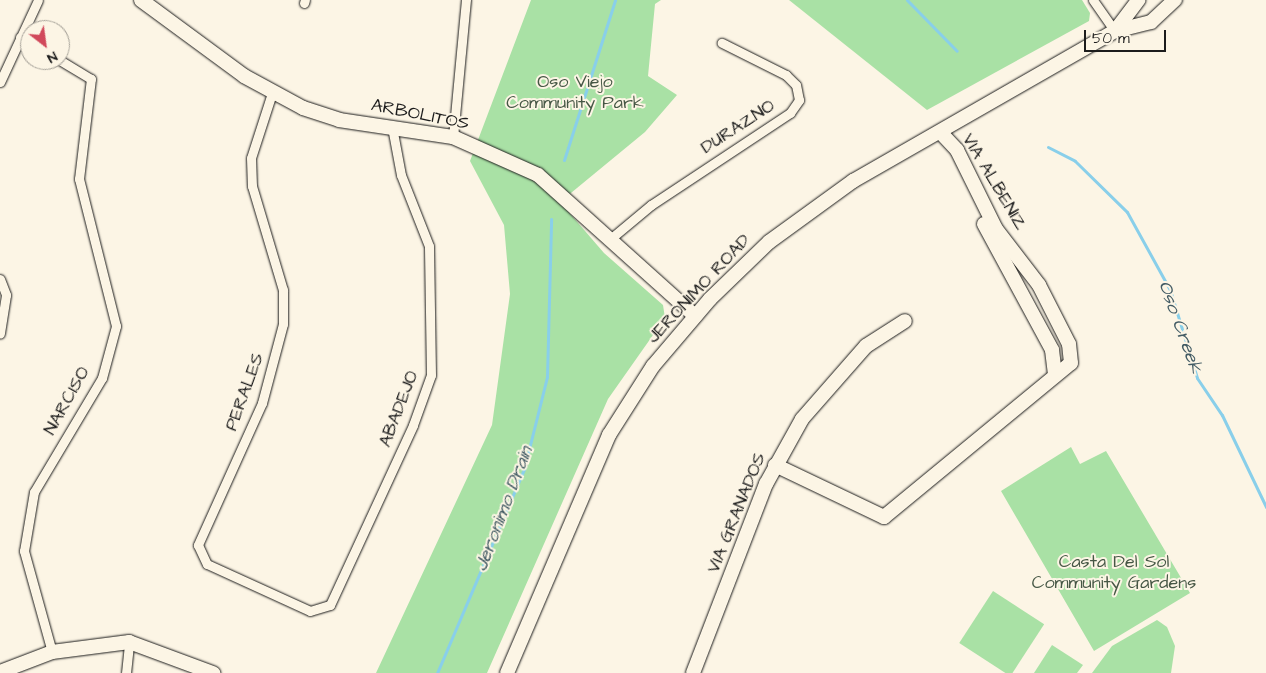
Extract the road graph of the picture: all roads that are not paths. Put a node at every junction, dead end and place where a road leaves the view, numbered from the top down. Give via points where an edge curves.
1 (38, 0) edge
2 (141, 0) edge
3 (466, 0) edge
4 (1093, 0) edge
5 (1138, 0) edge
6 (1175, 0) edge
7 (28, 20) edge
8 (1115, 31) junction
9 (20, 37) edge
10 (722, 43) dead end
11 (70, 67) edge
12 (0, 82) edge
13 (272, 93) junction
14 (392, 127) junction
15 (941, 133) junction
16 (453, 137) junction
17 (609, 240) junction
18 (0, 279) edge
19 (1050, 306) junction
20 (696, 316) junction
21 (1032, 316) junction
22 (905, 321) dead end
23 (0, 334) edge
24 (1055, 374) junction
25 (775, 465) junction
26 (330, 605) joint
27 (129, 642) junction
28 (52, 652) junction
29 (0, 672) edge
30 (126, 673) edge
31 (213, 673) edge
32 (507, 673) edge
33 (693, 673) edge

1 - 7 street
2 - 13 street, ARBOLITOS
3 - 16 street
4 - 8 street
5 - 8 street, JERONIMO ROAD
6 - 8 street, JERONIMO ROAD via 1151,22
8 - 15 street, JERONIMO ROAD
9 - 12 street
10 - 17 street, DURAZNO via 786,75 796,85 799,100 790,113 651,205
11 - 28 street, NARCISO via 91,79 79,179 116,326 102,378 34,492 24,551
13 - 14 street, ARBOLITOS via 329,118
13 - 26 street, PERALES via 251,158 252,186 283,290 283,324 262,403 204,529 199,552 206,564 304,609 315,611
14 - 16 street, ARBOLITOS
14 - 26 street, ABADEJO via 401,175 429,246 431,375 414,425
15 - 19 street, VIA ALBENIZ via 957,150 996,229 1024,260
15 - 20 street, JERONIMO ROAD via 821,202 769,242
15 - 21 street, VIA ALBENIZ
16 - 17 street, ARBOLITOS via 538,174 568,197
17 - 20 street, ARBOLITOS
18 - 23 street via 6,295
19 - 21 street
19 - 24 street, VIA ALBENIZ via 1073,358
20 - 32 street, JERONIMO ROAD via 648,373 609,435
21 - 24 street, VIA ALBENIZ via 1052,350
22 - 25 street, VIA GRANADOS via 866,346 819,396
24 - 25 street, VIA ALBENIZ via 884,517
25 - 33 street, VIA GRANADOS
27 - 28 street
27 - 30 street
27 - 31 street
28 - 29 street

